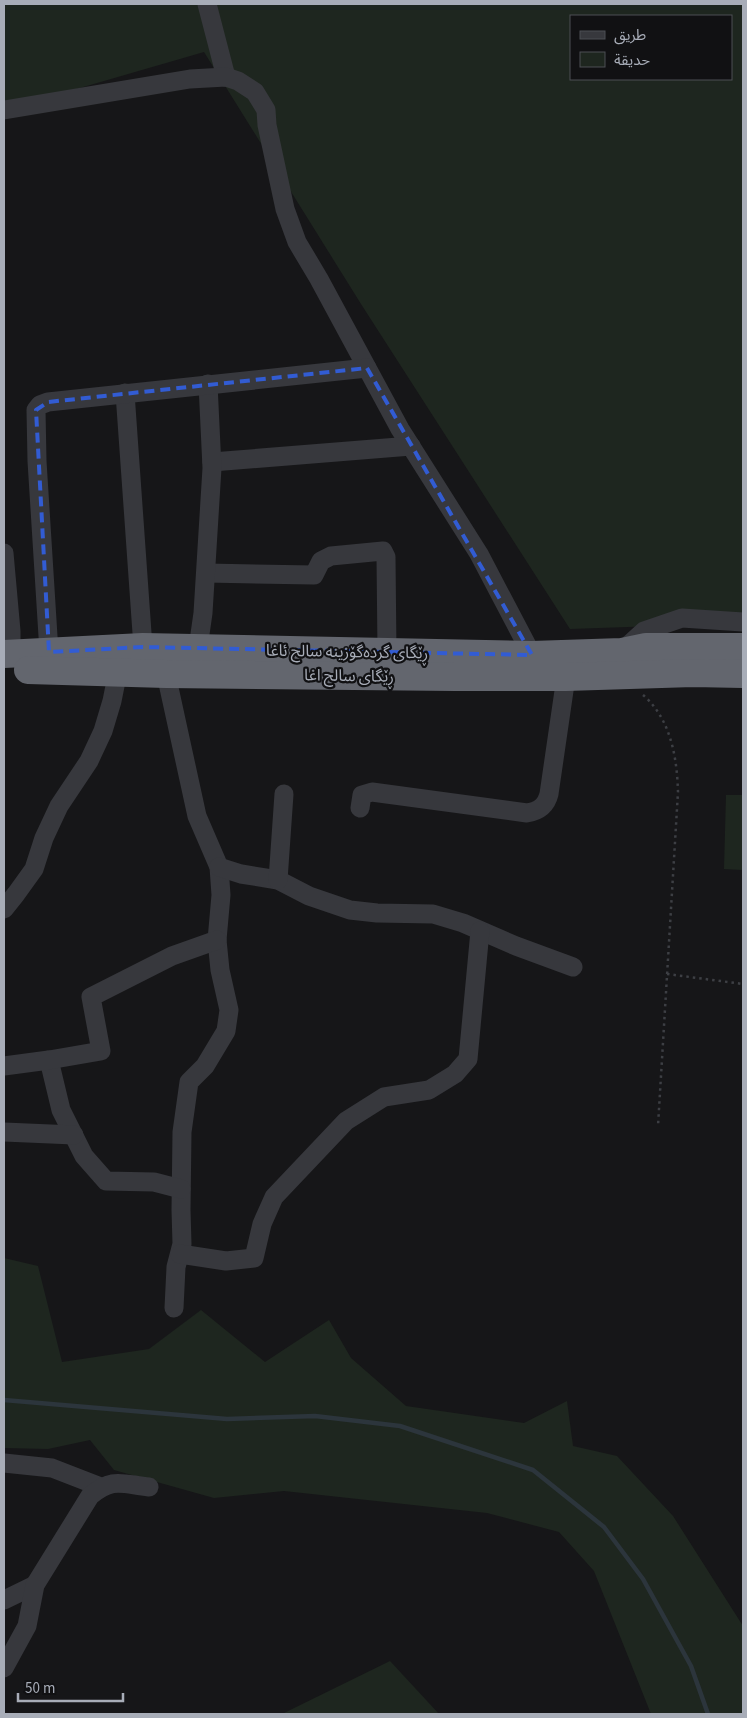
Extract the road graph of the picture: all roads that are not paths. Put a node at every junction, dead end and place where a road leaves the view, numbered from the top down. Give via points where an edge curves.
1 (207, 4) edge
2 (226, 78) junction
3 (4, 110) edge
4 (367, 368) junction
5 (208, 384) junction
6 (125, 393) junction
7 (411, 446) junction
8 (212, 462) junction
9 (4, 553) edge
10 (206, 573) junction
11 (743, 622) edge
12 (143, 647) junction
13 (743, 647) edge
14 (198, 648) junction
15 (49, 652) junction
16 (387, 652) junction
17 (532, 655) junction
18 (6, 659) edge
19 (622, 664) junction
20 (118, 671) junction
21 (166, 674) junction
22 (743, 674) edge
23 (566, 678) junction
24 (284, 794) dead end
25 (360, 808) dead end
26 (219, 868) junction
27 (278, 880) junction
28 (4, 909) edge
29 (480, 931) junction
30 (217, 940) junction
31 (573, 967) dead end
32 (49, 1060) junction
33 (4, 1066) edge
34 (4, 1132) edge
35 (74, 1135) junction
36 (181, 1189) junction
37 (180, 1254) junction
38 (174, 1308) dead end
39 (4, 1463) edge
40 (101, 1487) junction
41 (149, 1487) dead end
42 (35, 1585) junction
43 (4, 1600) edge
44 (4, 1668) edge

1 - 2 street
2 - 3 street via 190,79
2 - 4 street via 238,81 255,92 266,110 285,209 297,242
4 - 5 street
4 - 7 street
5 - 6 street
5 - 8 street
6 - 12 street
6 - 15 street via 48,402 40,404 36,410
7 - 8 street
7 - 17 street via 479,554
8 - 10 street
9 - 18 street via 11,631
10 - 14 street
10 - 16 street via 314,575 322,561 331,556 383,551 386,557
11 - 19 street via 682,618 644,631
12 - 14 highway, ڕێگای گردەگۆزینە سالح ئاغا
12 - 15 highway, ڕێگای گردەگۆزینە سالح ئاغا
13 - 19 highway, ڕێگای گردەگۆزینە سالح ئاغا via 646,647
14 - 16 highway, ڕێگای گردەگۆزینە سالح ئاغا
15 - 18 highway, ڕێگای گردەگۆزینە سالح ئاغا
16 - 17 highway, ڕێگای گردەگۆزینە سالح ئاغا
17 - 19 highway, ڕێگای گردەگۆزینە سالح ئاغا
18 - 20 highway, ڕێگای سالح اغا
19 - 22 highway, ڕێگای سالح اغا via 693,673
19 - 23 highway, ڕێگای سالح اغا
20 - 21 highway, ڕێگای سالح اغا
20 - 28 street via 103,731 89,761 59,806 34,869
21 - 23 highway, ڕێگای سالح اغا
21 - 26 street via 197,816
23 - 25 street via 548,800 539,810 528,813 372,792 362,795
24 - 27 street
26 - 27 street
26 - 30 street via 221,895
27 - 29 street via 309,896 350,910 433,914
29 - 31 street
29 - 37 street via 468,1059 455,1074 429,1090 384,1097 346,1121 274,1197 262,1224 254,1258 226,1261
30 - 32 street via 172,956 91,997 101,1051
30 - 36 street via 229,1010 226,1031 205,1066 189,1082 182,1132
32 - 33 street
32 - 35 street via 62,1110
34 - 35 street
35 - 36 street via 84,1156 106,1181 154,1182
36 - 37 street
37 - 38 street via 176,1267
39 - 40 street via 52,1468
40 - 41 street via 112,1483
40 - 42 street via 90,1496
42 - 43 street
42 - 44 street via 28,1626

